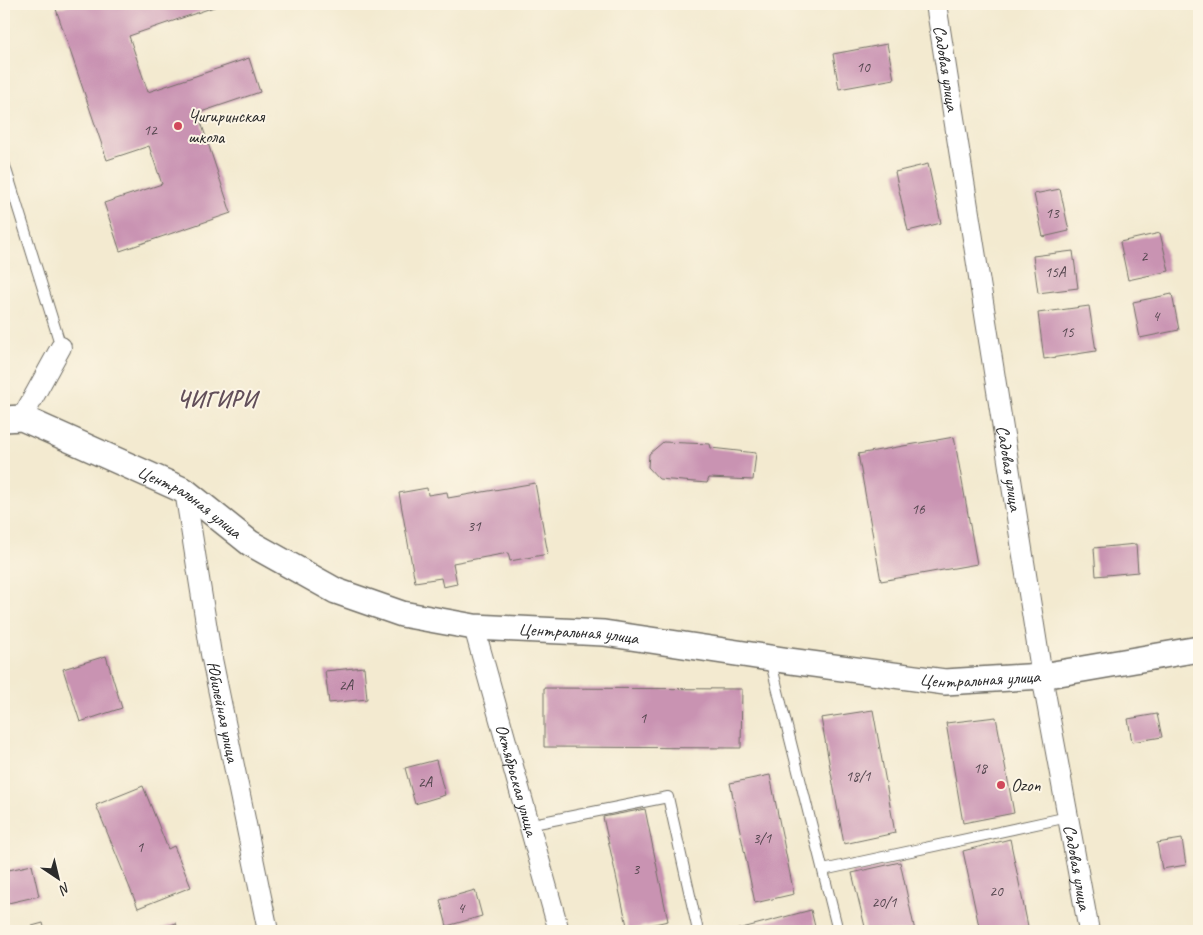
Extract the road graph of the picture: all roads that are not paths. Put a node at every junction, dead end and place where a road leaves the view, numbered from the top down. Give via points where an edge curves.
1 (936, 4) edge
2 (4, 163) edge
3 (61, 346) joint
4 (13, 419) edge
5 (185, 491) junction
6 (474, 628) junction
7 (1199, 648) edge
8 (770, 658) junction
9 (1042, 676) junction
10 (1068, 817) junction
11 (528, 825) junction
12 (823, 870) junction
13 (268, 931) edge
14 (559, 931) edge
15 (698, 931) edge
16 (838, 931) edge
17 (1089, 931) edge

1 - 9 street, Садовая улица
2 - 3 lane
3 - 4 street
4 - 5 street, Центральная улица
5 - 6 street, Центральная улица via 250,544 336,591 402,614
5 - 13 street, Юбилейная улица via 211,654
6 - 8 street, Центральная улица via 604,633
6 - 11 street, Октябрьская улица
7 - 9 street, Центральная улица
8 - 9 street, Центральная улица via 945,682
8 - 12 lane
9 - 10 street, Садовая улица
10 - 12 lane
10 - 17 street, Садовая улица
11 - 14 street, Октябрьская улица
11 - 15 lane via 668,797
12 - 16 lane

